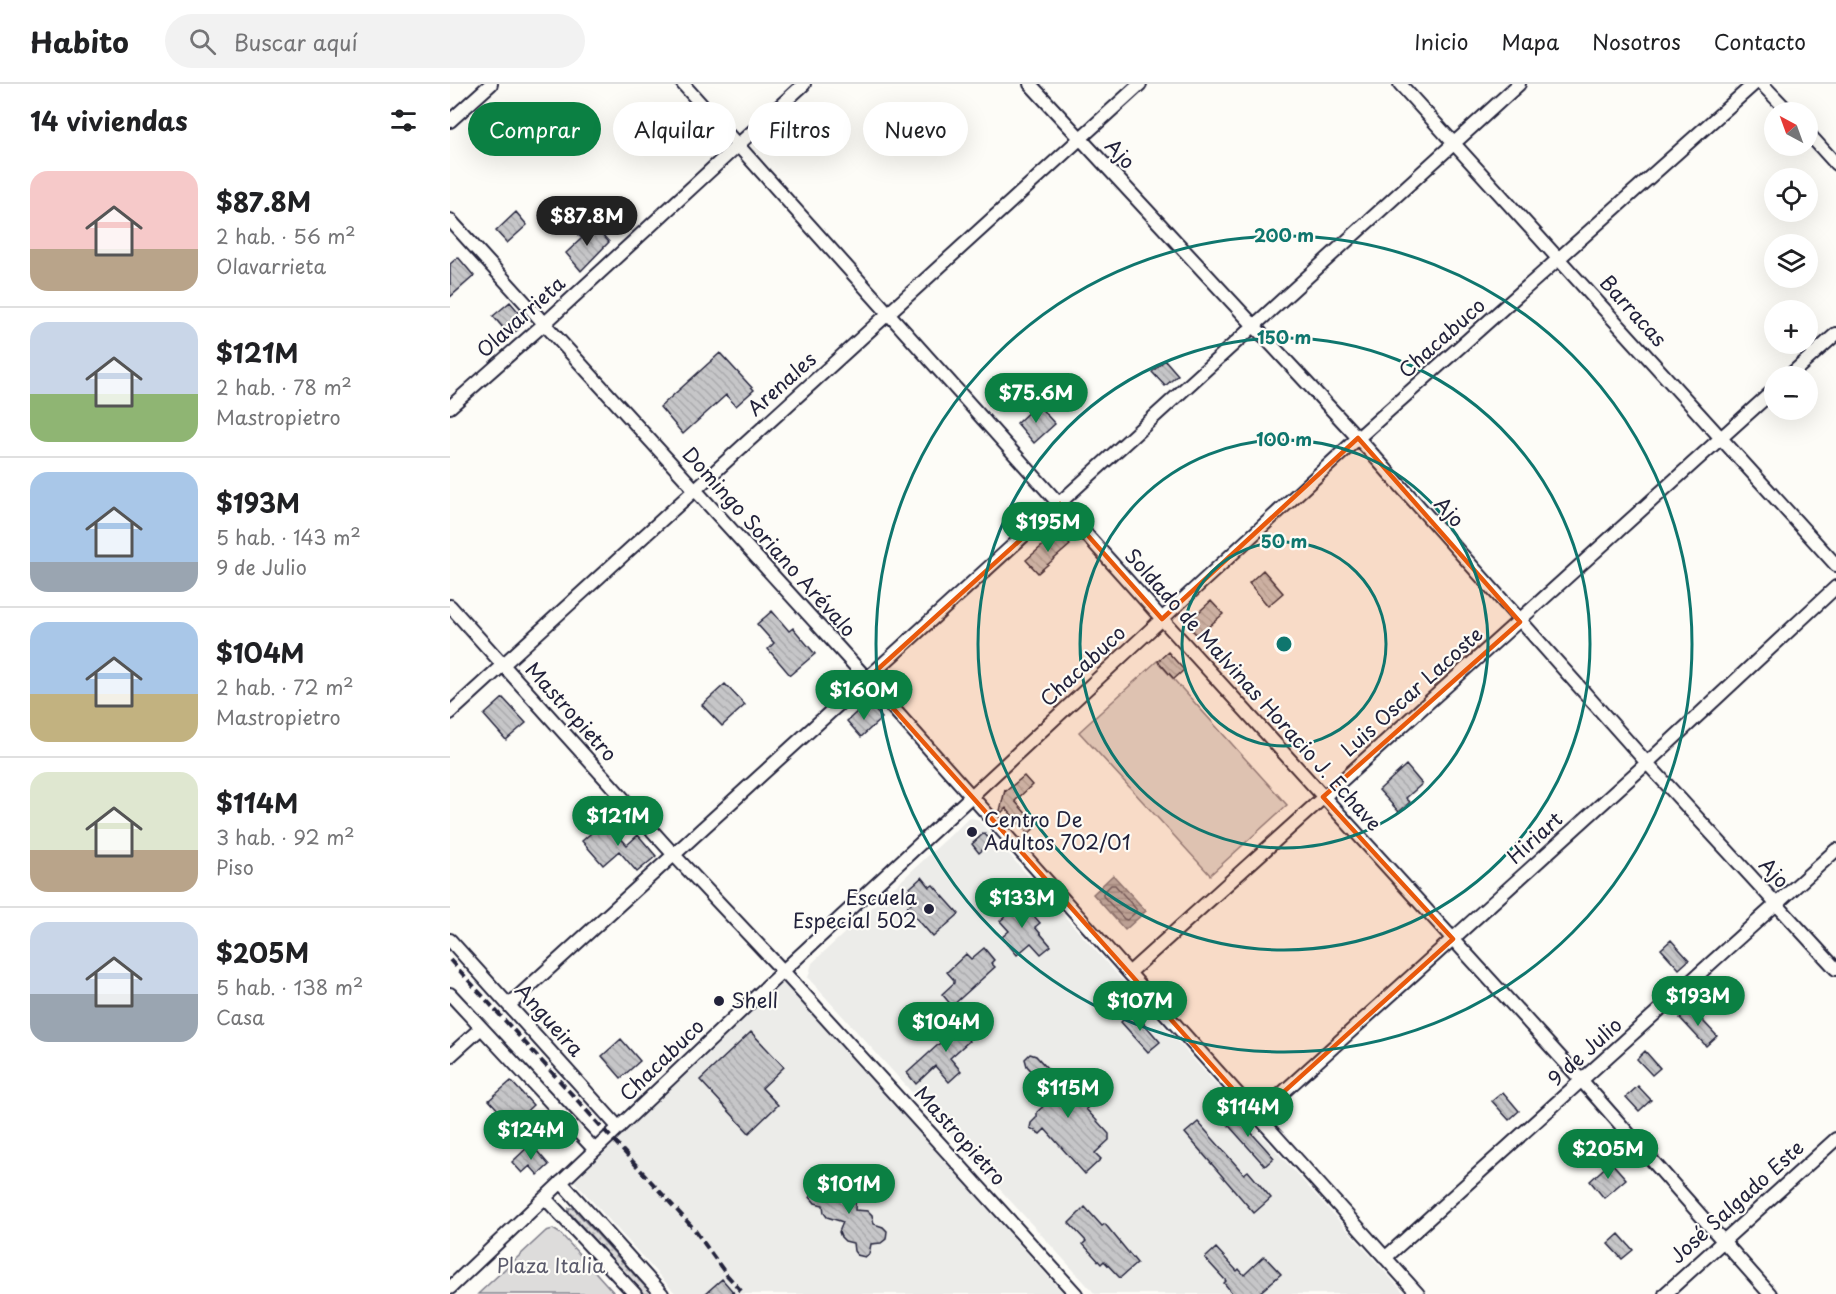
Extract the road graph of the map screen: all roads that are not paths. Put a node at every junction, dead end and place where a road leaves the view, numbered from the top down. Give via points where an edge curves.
1 (491, 84) edge
2 (683, 84) edge
3 (804, 84) edge
4 (1030, 84) edge
5 (1140, 84) edge
6 (1400, 84) edge
7 (1519, 84) edge
8 (1754, 84) edge
9 (1762, 84) edge
10 (1779, 102) edge
11 (450, 121) edge
12 (1080, 139) junction
13 (1453, 143) junction
14 (738, 144) junction
15 (1818, 144) edge
16 (1836, 164) edge
17 (450, 219) edge
18 (1560, 259) junction
19 (889, 312) junction
20 (544, 324) junction
21 (1253, 325) junction
22 (1836, 334) edge
23 (1800, 366) edge
24 (1764, 399) edge
25 (450, 407) edge
26 (1358, 438) junction
27 (1721, 438) junction
28 (695, 489) junction
29 (1060, 504) junction
30 (1836, 565) edge
31 (1836, 586) edge
32 (450, 606) edge
33 (1162, 619) junction
34 (1520, 622) junction
35 (502, 665) junction
36 (867, 679) junction
37 (450, 713) edge
38 (1647, 764) junction
39 (972, 795) junction
40 (1323, 797) junction
41 (1836, 850) edge
42 (674, 855) junction
43 (1776, 904) junction
44 (1453, 939) junction
45 (450, 940) edge
46 (1836, 969) edge
47 (783, 971) junction
48 (1129, 974) junction
49 (450, 994) edge
50 (509, 1005) junction
51 (481, 1028) junction
52 (450, 1056) edge
53 (1582, 1081) junction
54 (1257, 1116) junction
55 (619, 1128) junction
56 (1836, 1139) edge
57 (595, 1150) junction
58 (561, 1182) junction
59 (545, 1197) junction
60 (1723, 1241) junction
61 (1385, 1258) junction
62 (450, 1288) edge
63 (635, 1294) edge
64 (662, 1294) edge
65 (1076, 1294) edge
66 (1418, 1294) edge
67 (1665, 1294) edge
68 (1770, 1294) edge

1 - 11 street
2 - 14 street, Soldado de Malvinas Horacio J. Echave
3 - 14 street, Olavarrieta
4 - 12 street, Ajo
5 - 12 street, Arenales
6 - 13 street, Barracas
7 - 13 street
8 - 18 street, Chacabuco
9 - 10 street
12 - 19 street, Arenales
12 - 21 street, Ajo
13 - 18 street, Barracas
13 - 21 street
14 - 19 street, Soldado de Malvinas Horacio J. Echave
14 - 20 street, Olavarrieta
15 - 16 street
17 - 20 street, Domingo Soriano Arévalo
18 - 26 street, Chacabuco
18 - 27 street, Barracas
19 - 28 street, Arenales
19 - 29 street, Soldado de Malvinas Horacio J. Echave
20 - 25 street, Olavarrieta
20 - 28 street, Domingo Soriano Arévalo
21 - 26 street, Ajo
21 - 29 street
22 - 23 street
24 - 27 street, Luis Oscar Lacoste
26 - 33 street, Chacabuco
26 - 34 street, Ajo
27 - 30 street, Barracas
27 - 34 street, Luis Oscar Lacoste
28 - 35 street, Arenales
28 - 36 street, Domingo Soriano Arévalo
29 - 33 street, Soldado de Malvinas Horacio J. Echave
29 - 36 street
31 - 38 street, Hiriart
32 - 35 street, Mastropietro
33 - 39 street, Chacabuco
33 - 40 street, Soldado de Malvinas Horacio J. Echave
34 - 38 street, Ajo
34 - 40 street, Luis Oscar Lacoste
35 - 37 street, Arenales
35 - 42 street, Mastropietro
36 - 39 street, Domingo Soriano Arévalo
36 - 42 street
38 - 43 street, Ajo
38 - 44 street, Hiriart
39 - 47 street, Chacabuco
39 - 48 street, Domingo Soriano Arévalo
40 - 44 street, Soldado de Malvinas Horacio J. Echave
40 - 48 street, Luis Oscar Lacoste
41 - 43 street, 9 de Julio
42 - 47 street, Mastropietro
42 - 50 street
43 - 46 street, Ajo
43 - 53 street, 9 de Julio
44 - 53 street, Soldado de Malvinas Horacio J. Echave
44 - 54 street, Hiriart
45 - 50 street, Angueira
47 - 55 street, Chacabuco
47 - 65 street, Mastropietro
48 - 54 street, Domingo Soriano Arévalo
49 - 51 street
50 - 55 street, Angueira
51 - 52 street
51 - 57 street
53 - 60 street, Soldado de Malvinas Horacio J. Echave
53 - 61 street, 9 de Julio
54 - 61 street, Domingo Soriano Arévalo
55 - 57 street, Chacabuco
56 - 60 street, José Salgado Este
57 - 58 street, Chacabuco
58 - 59 street, Chacabuco
58 - 64 street
59 - 62 street, Chacabuco
59 - 63 street
60 - 67 street, José Salgado Este
60 - 68 street, Soldado de Malvinas Horacio J. Echave
61 - 66 street, Domingo Soriano Arévalo

